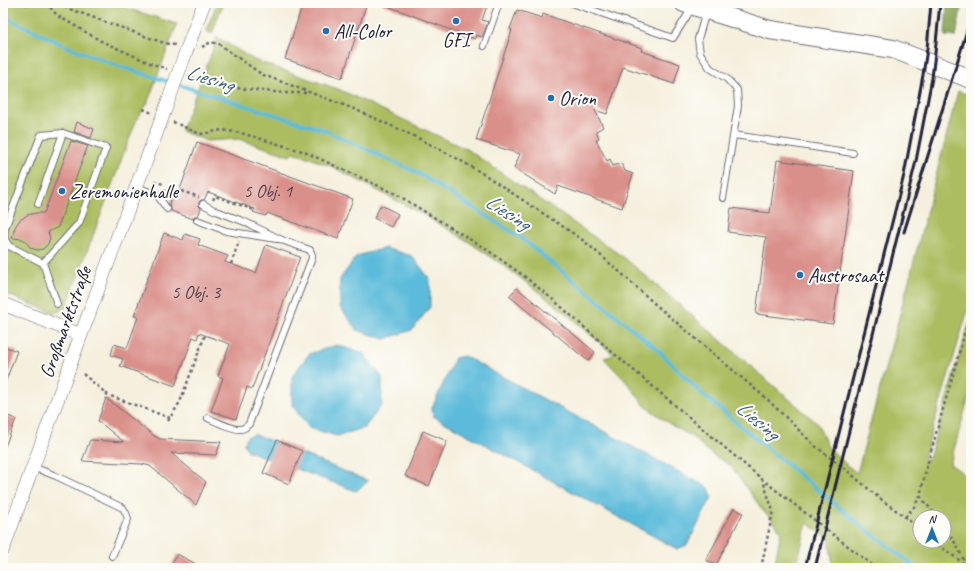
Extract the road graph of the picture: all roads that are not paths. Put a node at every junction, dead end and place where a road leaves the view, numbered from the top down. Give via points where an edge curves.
1 (204, 3) edge
2 (499, 3) edge
3 (572, 3) edge
4 (694, 6) edge
5 (484, 46) dead end
6 (971, 79) edge
7 (63, 133) junction
8 (734, 135) junction
9 (853, 153) dead end
10 (137, 187) junction
11 (173, 193) dead end
12 (157, 195) junction
13 (723, 198) dead end
14 (38, 204) dead end
15 (203, 204) dead end
16 (167, 209) dead end
17 (197, 220) dead end
18 (284, 241) junction
19 (43, 263) junction
20 (3, 304) edge
21 (57, 304) dead end
22 (81, 335) junction
23 (208, 418) dead end
24 (32, 467) junction
25 (3, 549) edge
26 (112, 556) dead end

1 - 10 street, Großmarktstraße, bridge
2 - 5 lane
3 - 4 lane via 673,38
4 - 6 main road via 770,30 893,49
4 - 8 lane via 700,53 710,68 727,79 737,90 738,106
7 - 14 lane
7 - 19 lane via 106,148 79,223
7 - 19 lane via 41,135 4,232 4,238 9,246
8 - 9 lane
8 - 13 lane
10 - 12 lane
10 - 22 street, Großmarktstraße
11 - 12 lane
12 - 16 lane
15 - 18 lane
17 - 18 lane via 226,231
18 - 23 lane via 310,250 312,258 249,424 246,428 236,429
19 - 21 lane
20 - 22 street
22 - 24 street, Großmarktstraße
24 - 25 street, Großmarktstraße
24 - 26 lane via 123,508 128,519

